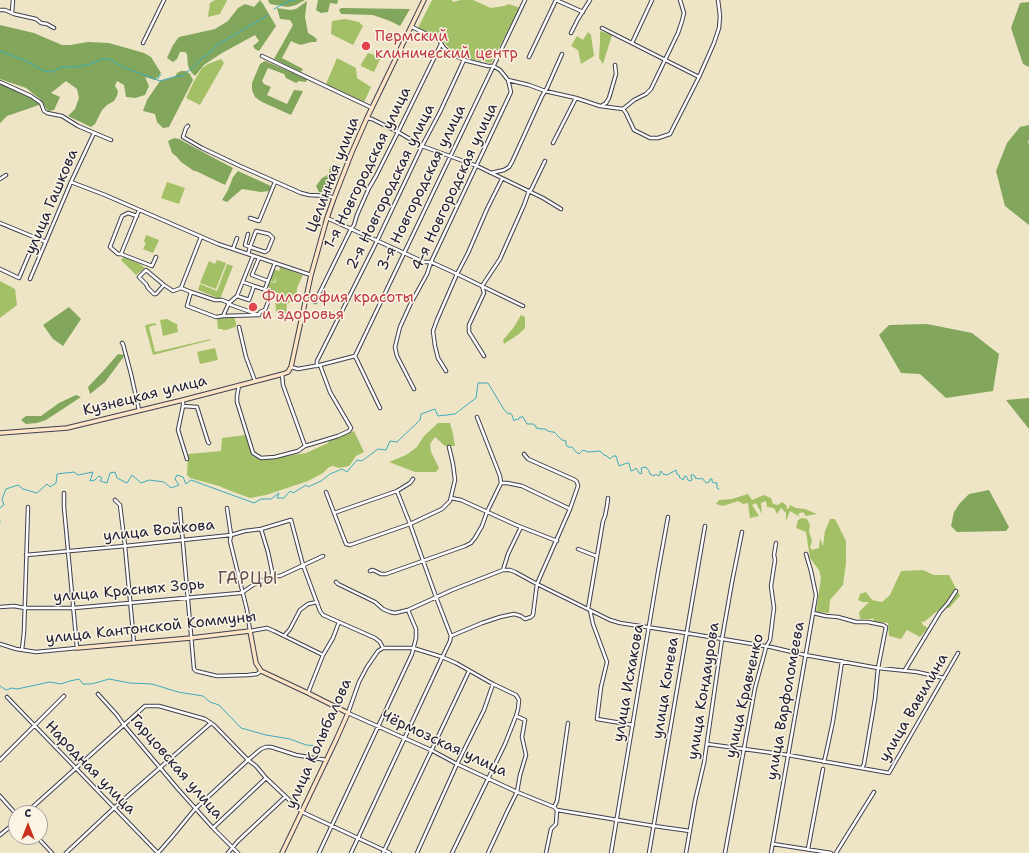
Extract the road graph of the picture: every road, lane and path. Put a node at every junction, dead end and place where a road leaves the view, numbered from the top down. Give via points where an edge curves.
1 (13, 0) edge
2 (164, 0) edge
3 (424, 0) edge
4 (525, 0) edge
5 (556, 0) edge
6 (590, 0) edge
7 (652, 0) edge
8 (680, 0) edge
9 (718, 0) edge
10 (0, 10) edge
11 (12, 12) junction
12 (583, 12) junction
13 (412, 27) junction
14 (54, 28) dead end
15 (602, 28) dead end
16 (571, 33) dead end
17 (144, 43) dead end
18 (632, 43) junction
19 (441, 44) junction
20 (562, 54) dead end
21 (262, 56) dead end
22 (529, 57) dead end
23 (664, 59) junction
24 (464, 60) junction
25 (615, 65) dead end
26 (493, 66) junction
27 (699, 77) junction
28 (508, 80) junction
29 (0, 82) edge
30 (545, 91) junction
31 (576, 98) junction
32 (600, 106) junction
33 (372, 108) junction
34 (623, 109) junction
35 (367, 118) junction
36 (188, 126) dead end
37 (398, 132) junction
38 (94, 133) junction
39 (111, 140) dead end
40 (553, 143) dead end
41 (422, 146) junction
42 (450, 157) junction
43 (545, 161) dead end
44 (477, 166) junction
45 (490, 173) junction
46 (6, 176) dead end
47 (0, 179) edge
48 (502, 179) junction
49 (71, 182) junction
50 (275, 182) junction
51 (528, 191) junction
52 (334, 198) junction
53 (561, 209) dead end
54 (139, 210) junction
55 (137, 216) junction
56 (250, 218) dead end
57 (328, 218) junction
58 (0, 223) edge
59 (351, 229) junction
60 (248, 234) dead end
61 (201, 237) junction
62 (36, 238) junction
63 (237, 238) dead end
64 (377, 241) junction
65 (46, 242) junction
66 (250, 247) junction
67 (233, 249) junction
68 (403, 253) junction
69 (122, 254) junction
70 (248, 254) junction
71 (253, 256) junction
72 (156, 257) dead end
73 (259, 258) junction
74 (431, 262) junction
75 (275, 263) junction
76 (0, 269) edge
77 (457, 274) junction
78 (311, 275) junction
79 (30, 279) dead end
80 (268, 281) junction
81 (243, 282) junction
82 (164, 285) junction
83 (254, 286) junction
84 (482, 286) junction
85 (181, 288) junction
86 (265, 289) junction
87 (191, 292) junction
88 (237, 296) junction
89 (315, 302) dead end
90 (229, 303) junction
91 (522, 306) dead end
92 (259, 315) junction
93 (223, 316) junction
94 (239, 328) dead end
95 (122, 343) dead end
96 (355, 356) junction
97 (484, 356) dead end
98 (319, 365) junction
99 (291, 367) junction
100 (446, 371) dead end
101 (282, 374) junction
102 (255, 381) junction
103 (239, 385) junction
104 (414, 389) dead end
105 (183, 400) junction
106 (183, 406) junction
107 (380, 408) dead end
108 (139, 410) junction
109 (477, 417) dead end
110 (0, 433) edge
111 (209, 443) dead end
112 (305, 446) junction
113 (449, 447) dead end
114 (524, 454) dead end
115 (187, 459) dead end
116 (413, 478) dead end
117 (501, 483) junction
118 (397, 491) junction
119 (326, 492) dead end
120 (64, 493) dead end
121 (451, 498) junction
122 (608, 498) dead end
123 (114, 500) dead end
124 (28, 507) dead end
125 (227, 508) dead end
126 (180, 509) dead end
127 (570, 509) junction
128 (487, 512) junction
129 (334, 513) junction
130 (668, 517) dead end
131 (410, 524) junction
132 (705, 526) dead end
133 (521, 527) junction
134 (261, 529) junction
135 (742, 532) dead end
136 (231, 535) junction
137 (182, 539) junction
138 (556, 541) junction
139 (776, 543) dead end
140 (125, 546) junction
141 (578, 549) dead end
142 (68, 551) junction
143 (26, 554) junction
144 (806, 554) dead end
145 (323, 556) dead end
146 (596, 556) junction
147 (423, 561) junction
148 (303, 565) junction
149 (370, 570) dead end
150 (503, 570) junction
151 (272, 576) junction
152 (336, 582) dead end
153 (537, 584) junction
154 (956, 591) dead end
155 (243, 592) junction
156 (187, 597) junction
157 (436, 597) junction
158 (130, 602) junction
159 (317, 602) junction
160 (0, 607) edge
161 (25, 608) junction
162 (74, 608) junction
163 (589, 609) junction
164 (408, 610) junction
165 (813, 613) junction
166 (339, 622) junction
167 (649, 627) junction
168 (250, 631) junction
169 (686, 633) junction
170 (284, 636) junction
171 (451, 636) junction
172 (191, 638) junction
173 (722, 639) junction
174 (134, 643) junction
175 (0, 644) edge
176 (766, 647) junction
177 (77, 648) junction
178 (383, 648) junction
179 (413, 648) junction
180 (22, 650) junction
181 (958, 654) dead end
182 (323, 655) junction
183 (806, 655) junction
184 (442, 657) junction
185 (842, 661) junction
186 (878, 668) junction
187 (906, 670) junction
188 (261, 671) junction
189 (469, 671) junction
190 (944, 678) junction
191 (493, 684) junction
192 (308, 692) junction
193 (98, 694) dead end
194 (64, 696) dead end
195 (8, 697) dead end
196 (348, 713) junction
197 (516, 716) junction
198 (211, 723) junction
199 (568, 723) dead end
200 (124, 725) junction
201 (633, 725) junction
202 (34, 726) junction
203 (378, 726) junction
204 (404, 738) junction
205 (707, 744) junction
206 (744, 748) junction
207 (431, 750) junction
208 (788, 756) junction
209 (0, 760) edge
210 (248, 760) junction
211 (326, 760) junction
212 (824, 762) junction
213 (457, 764) junction
214 (160, 767) junction
215 (862, 768) junction
216 (76, 769) junction
217 (823, 770) dead end
218 (266, 778) junction
219 (488, 778) junction
220 (517, 792) junction
221 (874, 792) dead end
222 (0, 796) edge
223 (285, 797) junction
224 (8, 805) edge
225 (35, 805) edge
226 (554, 807) junction
227 (114, 808) junction
228 (195, 809) junction
229 (558, 810) junction
230 (302, 812) junction
231 (616, 820) junction
232 (332, 826) junction
233 (654, 826) junction
234 (8, 828) edge
235 (213, 828) junction
236 (690, 830) junction
237 (0, 835) edge
238 (358, 838) junction
239 (773, 844) junction
240 (44, 845) edge
241 (233, 848) junction
242 (808, 849) junction
243 (384, 852) edge
244 (52, 853) edge
245 (66, 853) edge
246 (158, 853) edge
247 (228, 853) edge
248 (238, 853) edge
249 (282, 853) edge
250 (320, 853) edge
251 (351, 853) edge
252 (390, 853) edge
253 (417, 853) edge
254 (452, 853) edge
255 (488, 853) edge
256 (546, 853) edge
257 (611, 853) edge
258 (649, 853) edge
259 (686, 853) edge
260 (725, 853) edge
261 (771, 853) edge
262 (831, 853) edge
263 (836, 853) edge

1 - 11 street
2 - 17 street
3 - 13 main road, Целинная улица
4 - 26 street, 3-я Новгородская улица
5 - 12 street
5 - 22 street
6 - 12 street
7 - 18 street
8 - 23 street via 684,13 682,21
9 - 27 street via 719,28
10 - 11 street
11 - 14 street via 36,19
12 - 16 street
13 - 19 street via 439,40
13 - 33 main road, Целинная улица
15 - 18 street
18 - 23 street
19 - 24 street
19 - 37 street, 1-я Новгородская улица
20 - 30 street
21 - 33 street
23 - 27 street
23 - 34 street via 649,92
24 - 26 street
24 - 41 street, 2-я Новгородская улица
25 - 32 street via 617,72 609,98
26 - 28 street
26 - 42 street, 3-я Новгородская улица
27 - 34 street via 670,134 650,138 634,130
28 - 30 street
28 - 44 street, 4-я Новгородская улица via 511,92
29 - 38 street via 31,96 50,114 62,116
30 - 31 street
30 - 45 street via 509,167
31 - 32 street
31 - 40 street
32 - 34 street
33 - 35 main road, Целинная улица
35 - 37 street
35 - 52 main road, Целинная улица
36 - 50 street via 183,137
37 - 41 street
37 - 59 street, 1-я Новгородская улица
38 - 39 street
38 - 49 street, улица Гашкова
41 - 42 street
41 - 64 street, 2-я Новгородская улица
42 - 44 street
42 - 68 street, 3-я Новгородская улица
43 - 51 street via 531,190
44 - 45 street
44 - 74 street, 4-я Новгородская улица
45 - 48 street
46 - 47 street
48 - 51 street
48 - 77 street
49 - 54 street
49 - 65 street, улица Гашкова
50 - 52 street via 301,193
50 - 56 street via 259,221
51 - 53 street
51 - 84 street via 500,259
52 - 57 main road, Целинная улица
54 - 55 street
54 - 61 street
55 - 69 street
55 - 69 street via 128,213 122,216 110,248
57 - 59 street
57 - 78 main road, Целинная улица
58 - 62 street
59 - 64 street
59 - 89 street, 1-я Новгородская улица
60 - 66 street via 244,245
61 - 67 street
61 - 85 street
62 - 65 street
62 - 76 street via 19,278
63 - 67 street
64 - 68 street
64 - 98 street, 2-я Новгородская улица via 317,361
65 - 79 street, улица Гашкова
66 - 66 street via 256,232 269,234 273,238 266,252
66 - 70 street
67 - 70 street
68 - 74 street via 424,262
68 - 96 street, 3-я Новгородская улица
69 - 72 street via 152,266
70 - 71 street
71 - 73 street
71 - 81 street
73 - 75 street
73 - 80 street via 252,275
74 - 77 street
74 - 104 street, 4-я Новгородская улица via 400,327 395,347
75 - 78 street
75 - 80 street
77 - 84 street
77 - 100 street via 434,331 434,346
78 - 99 main road, Целинная улица
80 - 86 street
81 - 83 street
81 - 88 street
82 - 82 street via 146,270 139,277 154,294
82 - 85 street via 173,292
83 - 86 street
83 - 88 street via 249,300
84 - 91 street
84 - 97 street via 484,293 469,324 469,332
85 - 87 street
86 - 92 street via 272,292 265,310
87 - 90 street
87 - 93 street via 187,306 216,317
88 - 90 street
90 - 92 street
90 - 93 street
92 - 93 street
94 - 102 street
95 - 108 street
96 - 98 street
96 - 107 street
98 - 99 street via 298,369
98 - 112 street via 330,392 351,428 338,436
99 - 101 main road, Кузнецкая улица via 288,372
101 - 102 main road, Кузнецкая улица
101 - 112 street via 283,384
102 - 103 main road, Кузнецкая улица
103 - 105 main road, Кузнецкая улица
103 - 112 street via 238,402 253,453 261,458 275,457 298,451
105 - 106 street
105 - 108 main road, Кузнецкая улица
106 - 111 street via 197,407
106 - 115 street via 178,430
108 - 110 main road, Кузнецкая улица via 67,428
109 - 117 street
113 - 121 street via 455,480
114 - 127 street via 528,459 577,482
116 - 118 street
117 - 127 street via 522,486
117 - 128 street
118 - 129 street
118 - 131 street
119 - 129 street
120 - 142 street
121 - 128 street
121 - 131 street via 442,509
122 - 146 street
123 - 140 street via 120,506
124 - 143 street
125 - 136 street
126 - 137 street
127 - 138 street
128 - 133 street
128 - 147 street via 475,538 466,546
129 - 131 street via 346,544 350,545
130 - 167 street, улица Исхакова
131 - 147 street
132 - 169 street, улица Конева
133 - 138 street
133 - 150 street
134 - 136 street, улица Войкова
134 - 148 street, улица Войкова via 291,520
134 - 151 street
135 - 173 street, улица Кондаурова
136 - 137 street, улица Войкова
136 - 155 street via 230,541
137 - 140 street, улица Войкова
137 - 156 street
138 - 153 street
139 - 176 street, улица Кравченко via 771,586 774,608 770,640
140 - 142 street, улица Войкова
140 - 158 street
141 - 146 street
142 - 143 street, улица Войкова
142 - 162 street
143 - 161 street
144 - 165 street, улица Варфоломеева via 816,595
145 - 148 street, улица Красных Зорь
146 - 163 street
147 - 149 street via 386,574
147 - 157 street
148 - 151 street, улица Красных Зорь via 280,576
148 - 159 street
150 - 153 street via 515,572
150 - 157 street
151 - 155 street, улица Красных Зорь
152 - 164 street via 390,612
153 - 163 street
153 - 171 street via 531,618 525,619 514,614 500,617
154 - 187 street via 940,612
155 - 156 street, улица Красных Зорь
155 - 168 street
156 - 158 street, улица Красных Зорь
156 - 172 street
157 - 164 street
157 - 171 street
158 - 162 street, улица Красных Зорь
158 - 174 street
159 - 166 street via 323,615
159 - 170 street via 308,604 300,610
160 - 161 street, улица Красных Зорь
161 - 162 street, улица Красных Зорь
161 - 180 street
162 - 177 street
163 - 167 street via 620,624
163 - 201 street via 607,662 597,719
164 - 179 street via 416,629
165 - 183 street, улица Варфоломеева
165 - 186 street via 886,627
166 - 178 street via 375,638
166 - 182 street
167 - 169 street
167 - 201 street, улица Исхакова
168 - 170 street, улица Кантонской Коммуны via 267,628
168 - 172 main road, улица Кантонской Коммуны
168 - 188 main road via 256,663
169 - 173 street
169 - 233 street, улица Конева
170 - 182 street, улица Кантонской Коммуны
171 - 184 street
172 - 174 main road, улица Кантонской Коммуны
172 - 188 street via 196,671 217,676 257,674
173 - 176 street
173 - 205 street, улица Кондаурова
174 - 177 main road, улица Кантонской Коммуны
175 - 180 street, улица Кантонской Коммуны
176 - 183 street
176 - 206 street, улица Кравченко via 755,688
177 - 180 street, улица Кантонской Коммуны via 36,652
178 - 179 street
178 - 196 street, улица Колыбалова via 367,667
179 - 184 street
179 - 203 street
181 - 190 street, улица Вавилина
182 - 192 street
183 - 185 street
183 - 208 street, улица Варфоломеева
184 - 189 street
184 - 204 street
185 - 186 street
185 - 212 street
186 - 187 street
186 - 215 street
187 - 190 street
188 - 192 main road, Чёрмозская улица
189 - 191 street
189 - 207 street
190 - 215 street, улица Вавилина via 889,773
191 - 197 street via 516,695
191 - 213 street via 484,710
192 - 196 main road, Чёрмозская улица
193 - 200 street, Гарцовская улица
194 - 202 street
195 - 202 street, Народная улица
196 - 203 street, Чёрмозская улица
196 - 211 main road, улица Колыбалова
197 - 219 street
197 - 220 street via 524,720 522,737 526,755
198 - 200 street via 159,706 145,706
198 - 210 street
198 - 214 street
199 - 226 street
200 - 214 street, Гарцовская улица
200 - 216 street
201 - 231 street, улица Исхакова
202 - 209 street
202 - 216 street, Народная улица
203 - 204 street, Чёрмозская улица
203 - 232 street
204 - 207 street, Чёрмозская улица
204 - 238 street
205 - 206 street
205 - 236 street, улица Кондаурова
206 - 208 street
206 - 260 street, улица Кравченко
207 - 213 street, Чёрмозская улица
207 - 243 street
208 - 212 street
208 - 239 street, улица Варфоломеева
210 - 211 street via 261,749 271,747 296,755
210 - 218 street
210 - 228 street
211 - 230 main road, улица Колыбалова
212 - 215 street
213 - 219 street, Чёрмозская улица
213 - 253 street
214 - 227 street
214 - 228 street, Гарцовская улица
216 - 225 street
216 - 227 street, Народная улица
217 - 242 street
218 - 223 street
218 - 235 street
219 - 220 street, Чёрмозская улица
219 - 254 street
220 - 226 street, Чёрмозская улица
220 - 255 street
221 - 263 street
222 - 224 street
223 - 230 street
223 - 241 street
226 - 229 street, Чёрмозская улица
227 - 245 street
227 - 246 street, Народная улица
228 - 235 street, Гарцовская улица
228 - 246 street
229 - 231 street, Чёрмозская улица
229 - 256 street
230 - 232 street
230 - 249 main road, улица Колыбалова
231 - 233 street, Чёрмозская улица
231 - 257 street, улица Исхакова
232 - 238 street
232 - 250 street
233 - 236 street, Чёрмозская улица
233 - 258 street, улица Конева
234 - 237 street
235 - 241 street, Гарцовская улица
236 - 259 street, улица Кондаурова
238 - 243 street
238 - 251 street
239 - 242 street
239 - 261 street, улица Варфоломеева
240 - 244 street
241 - 247 street
241 - 248 street, Гарцовская улица
242 - 262 street
243 - 252 street

